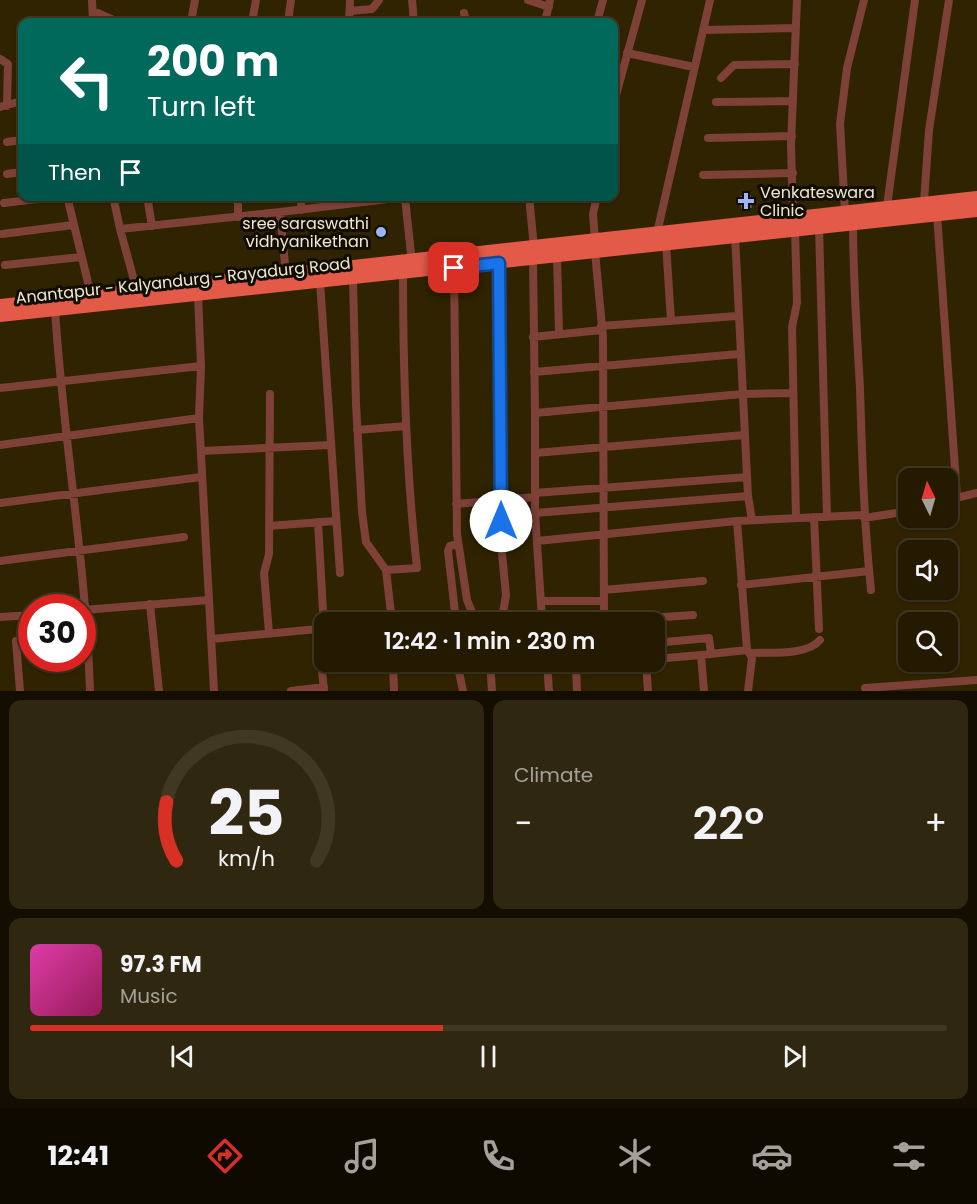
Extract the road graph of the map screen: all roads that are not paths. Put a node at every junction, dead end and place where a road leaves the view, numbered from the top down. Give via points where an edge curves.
1 (92, 0) edge
2 (195, 0) edge
3 (256, 0) edge
4 (291, 0) edge
5 (350, 0) edge
6 (379, 0) edge
7 (412, 0) edge
8 (528, 0) edge
9 (603, 0) edge
10 (642, 0) edge
11 (710, 0) edge
12 (797, 0) edge
13 (864, 0) edge
14 (915, 0) edge
15 (949, 0) edge
16 (549, 4) edge
17 (93, 10) junction
18 (350, 11) junction
19 (93, 18) edge
20 (110, 18) edge
21 (192, 18) edge
22 (253, 18) edge
23 (289, 18) edge
24 (349, 18) edge
25 (414, 18) edge
26 (598, 18) edge
27 (796, 28) junction
28 (703, 30) junction
29 (627, 53) junction
30 (0, 59) edge
31 (795, 64) junction
32 (694, 67) junction
33 (721, 78) dead end
34 (618, 87) edge
35 (793, 101) junction
36 (716, 102) dead end
37 (4, 106) edge
38 (792, 136) junction
39 (708, 138) dead end
40 (18, 141) edge
41 (7, 142) dead end
42 (18, 173) edge
43 (793, 173) junction
44 (7, 174) dead end
45 (704, 175) dead end
46 (977, 198) edge
47 (21, 201) edge
48 (68, 201) edge
49 (114, 201) edge
50 (148, 201) edge
51 (238, 201) edge
52 (301, 201) edge
53 (354, 201) edge
54 (409, 201) edge
55 (529, 201) edge
56 (596, 201) edge
57 (924, 202) junction
58 (4, 203) dead end
59 (886, 206) junction
60 (302, 210) junction
61 (977, 210) edge
62 (280, 212) junction
63 (937, 214) junction
64 (238, 216) junction
65 (849, 217) junction
66 (794, 223) junction
67 (73, 225) junction
68 (152, 226) junction
69 (819, 226) junction
70 (120, 229) junction
71 (2, 234) dead end
72 (735, 235) junction
73 (662, 238) junction
74 (595, 246) junction
75 (534, 253) junction
76 (556, 256) junction
77 (81, 257) junction
78 (499, 263) junction
79 (5, 265) dead end
80 (454, 268) junction
81 (409, 269) junction
82 (286, 275) junction
83 (353, 279) junction
84 (320, 282) junction
85 (92, 295) junction
86 (138, 295) junction
87 (198, 295) junction
88 (0, 306) edge
89 (55, 310) junction
90 (0, 315) edge
91 (737, 316) junction
92 (671, 321) junction
93 (602, 328) junction
94 (559, 334) junction
95 (533, 337) junction
96 (739, 354) junction
97 (201, 366) junction
98 (602, 367) junction
99 (534, 372) junction
100 (60, 381) junction
101 (0, 388) edge
102 (794, 393) junction
103 (270, 394) dead end
104 (742, 394) junction
105 (602, 408) junction
106 (535, 413) junction
107 (199, 418) junction
108 (406, 426) junction
109 (357, 430) junction
110 (744, 435) junction
111 (67, 436) junction
112 (0, 445) edge
113 (330, 445) junction
114 (602, 448) junction
115 (270, 449) junction
116 (201, 451) junction
117 (535, 453) junction
118 (950, 468) edge
119 (201, 477) junction
120 (747, 477) junction
121 (603, 488) junction
122 (977, 493) edge
123 (75, 494) junction
124 (535, 495) junction
125 (748, 496) junction
126 (958, 497) edge
127 (502, 499) junction
128 (0, 503) edge
129 (456, 504) junction
130 (604, 509) junction
131 (898, 512) edge
132 (535, 513) junction
133 (863, 516) junction
134 (814, 517) junction
135 (827, 517) junction
136 (796, 518) junction
137 (752, 520) junction
138 (334, 521) junction
139 (737, 521) junction
140 (318, 522) junction
141 (269, 526) junction
142 (605, 533) junction
143 (184, 537) dead end
144 (537, 541) junction
145 (458, 544) junction
146 (81, 550) junction
147 (0, 561) edge
148 (386, 570) junction
149 (869, 571) junction
150 (340, 573) dead end
151 (816, 575) junction
152 (703, 581) dead end
153 (741, 585) junction
154 (604, 590) junction
155 (871, 590) dead end
156 (84, 594) edge
157 (209, 600) junction
158 (541, 601) junction
159 (604, 601) junction
160 (150, 604) junction
161 (96, 609) edge
162 (321, 612) edge
163 (391, 612) edge
164 (455, 612) edge
165 (472, 612) edge
166 (503, 612) edge
167 (542, 612) edge
168 (606, 612) edge
169 (693, 615) dead end
170 (18, 616) edge
171 (0, 617) edge
172 (665, 617) edge
173 (819, 629) dead end
174 (314, 630) edge
175 (268, 633) junction
176 (212, 639) junction
177 (820, 640) dead end
178 (16, 641) dead end
179 (665, 642) edge
180 (749, 652) junction
181 (711, 654) junction
182 (701, 655) junction
183 (665, 658) edge
184 (89, 672) edge
185 (323, 672) edge
186 (393, 672) edge
187 (459, 672) edge
188 (491, 672) edge
189 (548, 672) edge
190 (576, 672) edge
191 (647, 672) edge
192 (977, 680) edge
193 (865, 688) dead end
194 (324, 689) edge
195 (20, 691) edge
196 (90, 691) edge
197 (159, 691) edge
198 (214, 691) edge
199 (291, 691) edge
200 (394, 691) edge
201 (463, 691) edge
202 (492, 691) edge
203 (549, 691) edge
204 (578, 691) edge
205 (648, 691) edge
206 (704, 691) edge
207 (748, 691) edge

1 - 17 street
2 - 21 street
3 - 22 street
4 - 23 street
5 - 18 street
6 - 18 street via 372,9
7 - 25 street
8 - 16 street
9 - 26 street
10 - 29 street
11 - 28 street
12 - 27 street
13 - 65 street via 846,69 840,124
14 - 59 street
15 - 57 street via 929,130
17 - 19 street
17 - 20 street
18 - 24 street
27 - 28 street
27 - 31 street
28 - 32 street
29 - 32 street
29 - 34 street
30 - 37 street via 8,64
31 - 33 street via 734,65
31 - 35 street
32 - 73 street
35 - 36 street
35 - 38 street
38 - 39 street
38 - 43 street
40 - 41 street
42 - 44 street
43 - 45 street
43 - 66 street
46 - 57 highway, Anantapur - Kalyandurg - Rayadurg Road
47 - 58 street
48 - 67 street
49 - 70 street
50 - 68 street
51 - 64 street
52 - 60 street
53 - 60 street
54 - 81 street
55 - 75 street
56 - 74 street
57 - 59 highway, Anantapur - Kalyandurg - Rayadurg Road
59 - 65 highway, Anantapur - Kalyandurg - Rayadurg Road
60 - 62 street
61 - 63 highway, Anantapur - Kalyandurg - Rayadurg Road
62 - 64 street
62 - 82 street
63 - 65 highway, Anantapur - Kalyandurg - Rayadurg Road
63 - 118 street
64 - 68 street
65 - 66 highway, Anantapur - Kalyandurg - Rayadurg Road
65 - 69 highway, Anantapur - Kalyandurg - Rayadurg Road
65 - 133 street via 860,386
66 - 69 highway, Anantapur - Kalyandurg - Rayadurg Road
66 - 72 highway, Anantapur - Kalyandurg - Rayadurg Road
66 - 73 highway, Anantapur - Kalyandurg - Rayadurg Road
66 - 102 street
67 - 71 street
67 - 77 street
68 - 70 street
69 - 135 street
70 - 86 street
72 - 73 highway, Anantapur - Kalyandurg - Rayadurg Road
72 - 91 street
73 - 74 highway, Anantapur - Kalyandurg - Rayadurg Road
73 - 92 street
74 - 75 highway, Anantapur - Kalyandurg - Rayadurg Road
74 - 76 highway, Anantapur - Kalyandurg - Rayadurg Road
74 - 93 street
75 - 76 highway, Anantapur - Kalyandurg - Rayadurg Road
75 - 78 highway, Anantapur - Kalyandurg - Rayadurg Road
75 - 81 highway, Anantapur - Kalyandurg - Rayadurg Road
75 - 95 street
76 - 94 street
77 - 79 street
77 - 85 street
78 - 80 highway, Anantapur - Kalyandurg - Rayadurg Road
78 - 127 street
80 - 81 highway, Anantapur - Kalyandurg - Rayadurg Road
80 - 129 street
81 - 82 highway, Anantapur - Kalyandurg - Rayadurg Road
81 - 83 highway, Anantapur - Kalyandurg - Rayadurg Road
81 - 108 street
82 - 86 highway, Anantapur - Kalyandurg - Rayadurg Road
83 - 84 highway, Anantapur - Kalyandurg - Rayadurg Road
83 - 109 street
84 - 87 highway, Anantapur - Kalyandurg - Rayadurg Road
84 - 113 street
85 - 86 highway, Anantapur - Kalyandurg - Rayadurg Road
85 - 88 highway, Anantapur - Kalyandurg - Rayadurg Road
86 - 87 highway, Anantapur - Kalyandurg - Rayadurg Road
86 - 89 highway, Anantapur - Kalyandurg - Rayadurg Road
87 - 97 street
89 - 90 highway, Anantapur - Kalyandurg - Rayadurg Road
89 - 100 street
91 - 92 street
91 - 96 street
92 - 93 street
93 - 94 street
93 - 98 street
94 - 95 street
95 - 99 street
96 - 98 street
96 - 104 street
97 - 100 street
97 - 107 street
98 - 99 street
98 - 105 street
99 - 106 street
100 - 101 street
100 - 111 street
102 - 104 street
102 - 136 street
103 - 115 street
104 - 105 street
104 - 110 street
105 - 106 street
105 - 114 street
106 - 117 street
107 - 111 street
107 - 116 street
108 - 109 street
108 - 148 street via 417,568
109 - 148 street via 366,542
110 - 114 street
110 - 120 street
111 - 112 street
111 - 123 street
113 - 115 street
113 - 138 street
114 - 117 street
114 - 121 street
115 - 116 street
115 - 141 street
116 - 119 street
117 - 124 street
119 - 123 street
119 - 157 street
120 - 121 street
120 - 125 street
121 - 124 street
121 - 130 street
122 - 126 street
123 - 128 street
123 - 146 street
124 - 127 street
124 - 132 street
125 - 130 street
125 - 137 street
127 - 129 street
127 - 166 street via 506,595
129 - 145 street
130 - 132 street
130 - 142 street
131 - 133 street
132 - 144 street
133 - 135 street
133 - 149 street
134 - 135 street
134 - 136 street
134 - 151 street
136 - 137 street
137 - 139 street
138 - 140 street
138 - 150 street
139 - 142 street
139 - 153 street
140 - 141 street
140 - 162 street
141 - 175 street via 269,558 264,573
142 - 144 street
142 - 154 street
143 - 146 street
144 - 158 street
145 - 164 street via 448,548
145 - 165 street
146 - 147 street
146 - 156 street
148 - 163 street
149 - 151 street
149 - 155 street
151 - 153 street
151 - 173 street
152 - 154 street
153 - 180 street
154 - 159 street
157 - 160 street
157 - 176 street
158 - 159 street
158 - 167 street
159 - 168 street
160 - 161 street
160 - 197 street
169 - 172 street
170 - 171 street
174 - 175 street
175 - 176 street
176 - 198 street
177 - 180 street via 806,649
178 - 195 street
179 - 181 street via 709,638
180 - 181 street
180 - 207 street via 752,658
181 - 182 street
182 - 183 street
182 - 206 street
184 - 196 street
185 - 194 street
186 - 200 street
187 - 201 street
188 - 202 street
189 - 203 street
190 - 204 street
191 - 205 street
192 - 193 street
194 - 199 street

